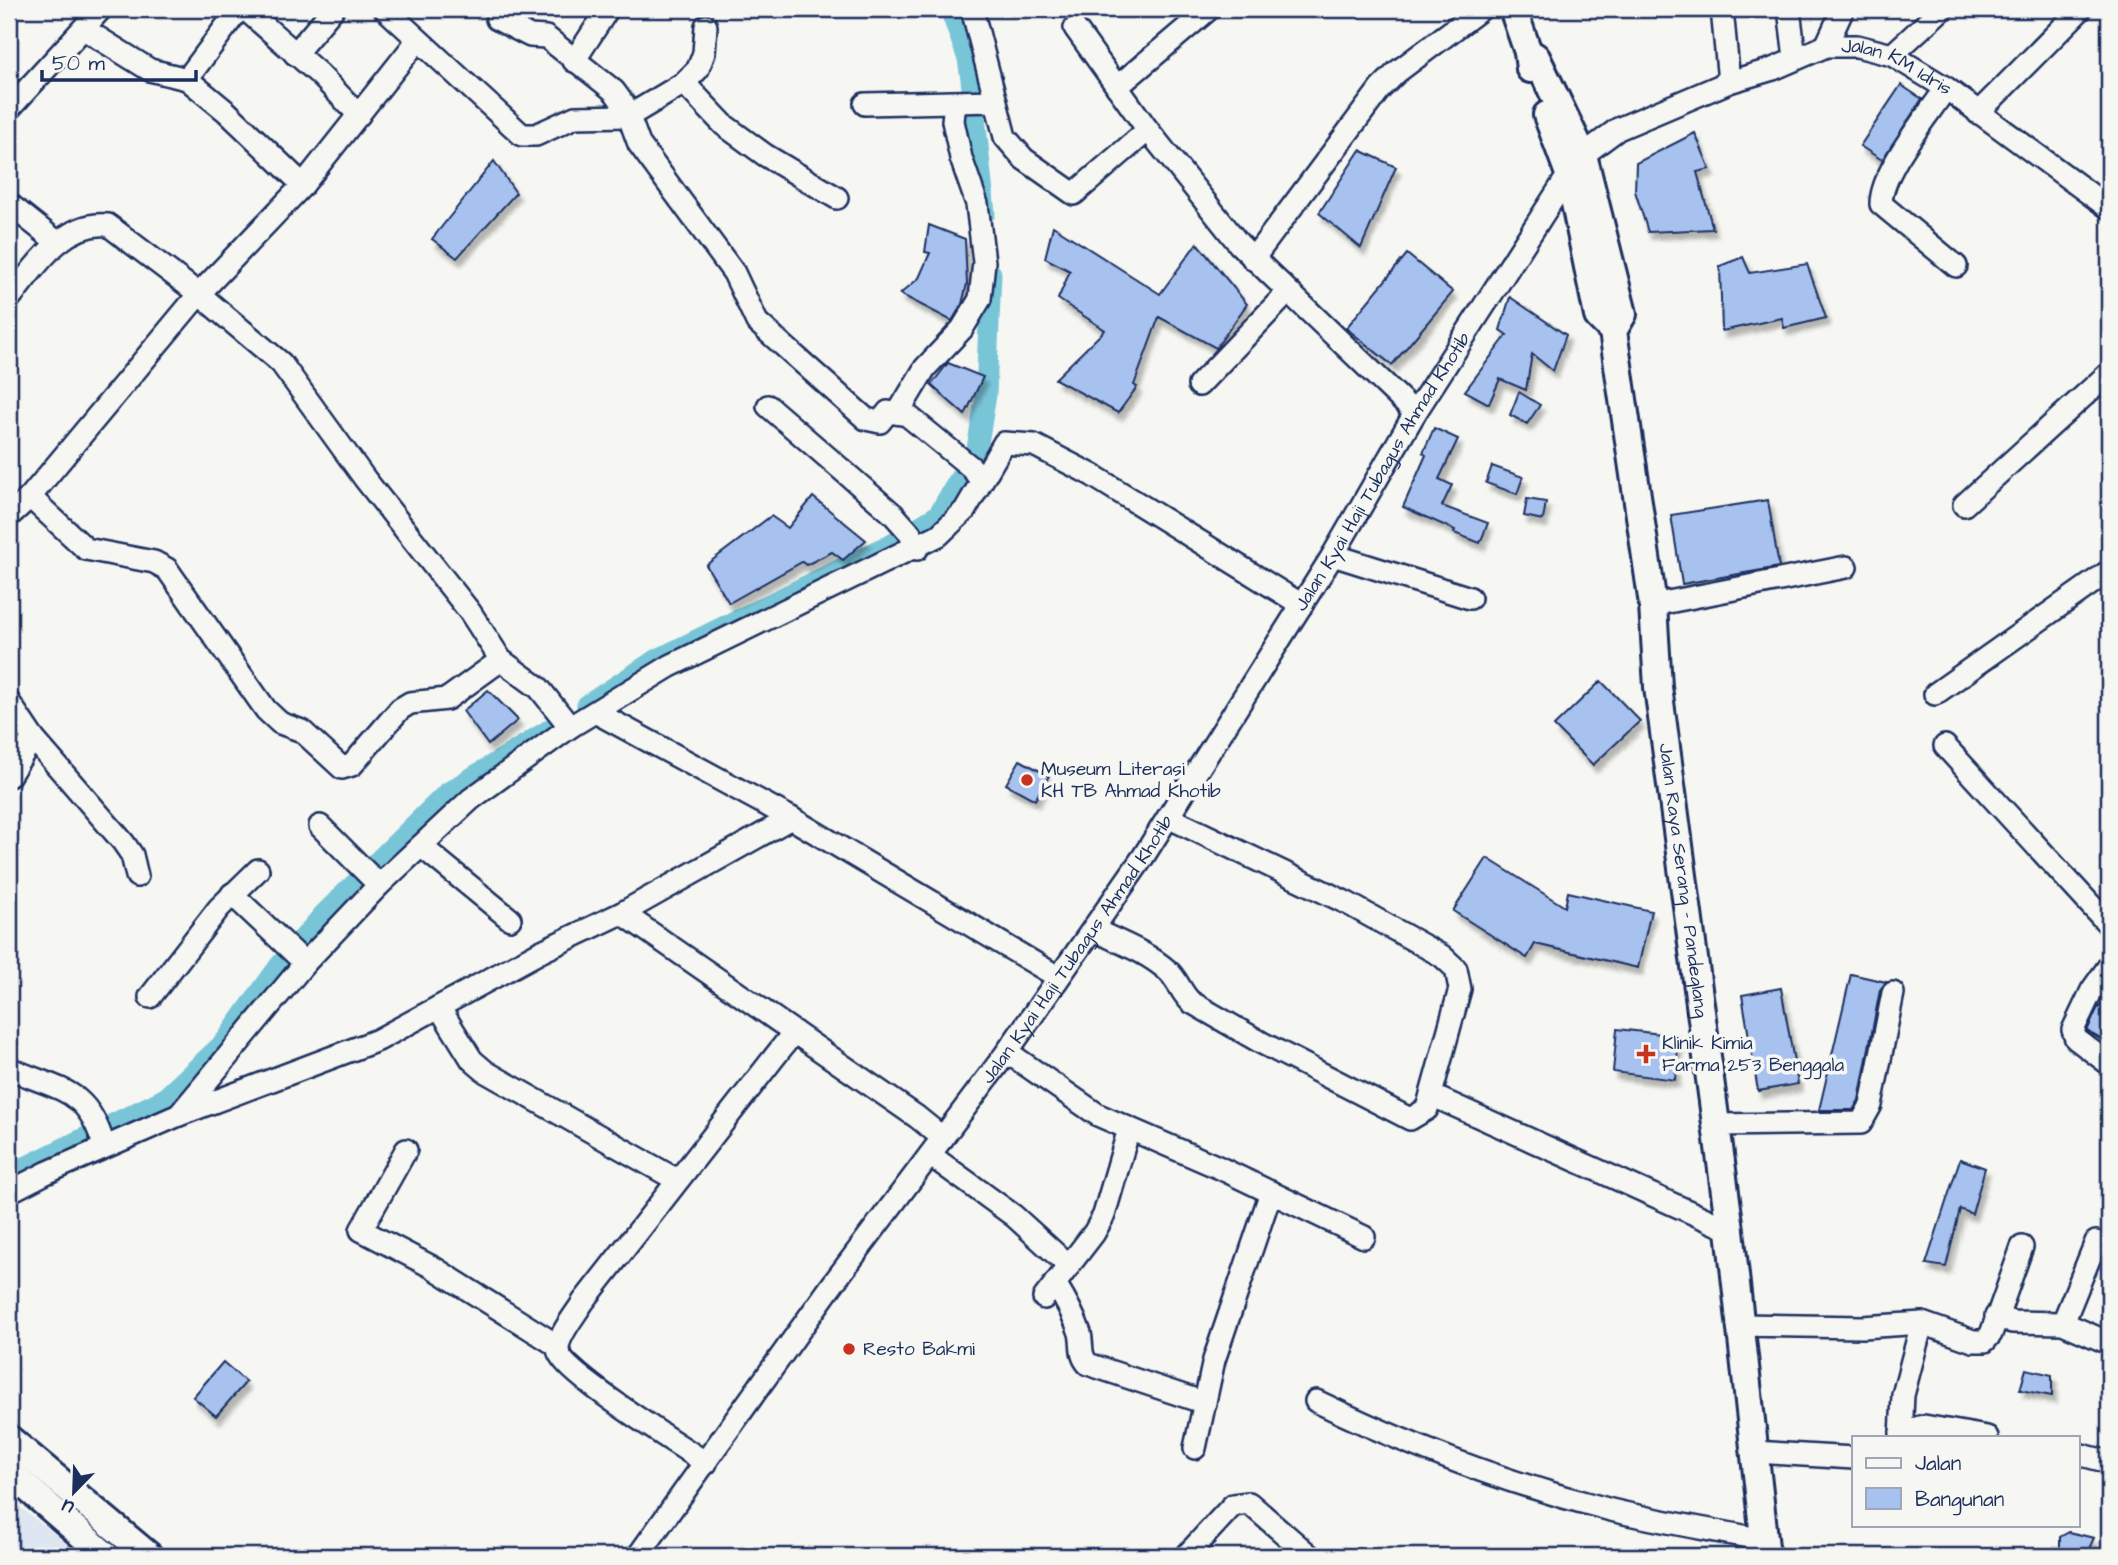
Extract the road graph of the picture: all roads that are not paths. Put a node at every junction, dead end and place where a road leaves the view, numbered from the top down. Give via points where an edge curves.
1 (101, 9) edge
2 (239, 9) edge
3 (245, 9) edge
4 (333, 9) edge
5 (385, 9) edge
6 (608, 9) edge
7 (972, 9) edge
8 (1209, 9) edge
9 (1481, 9) edge
10 (1513, 9) edge
11 (1721, 9) edge
12 (1789, 9) edge
13 (1843, 9) edge
14 (1942, 9) edge
15 (2081, 9) edge
16 (497, 19) dead end
17 (706, 26) dead end
18 (1075, 28) dead end
19 (84, 29) junction
20 (416, 41) junction
21 (1826, 46) junction
22 (295, 54) junction
23 (1892, 55) junction
24 (1795, 58) junction
25 (574, 61) junction
26 (187, 79) junction
27 (1729, 82) junction
28 (684, 83) junction
29 (1117, 87) junction
30 (1946, 88) junction
31 (994, 101) junction
32 (959, 102) junction
33 (865, 104) dead end
34 (9, 109) edge
35 (1978, 113) junction
36 (359, 115) junction
37 (629, 116) junction
38 (1148, 130) junction
39 (1576, 165) junction
40 (303, 185) junction
41 (837, 198) dead end
42 (9, 204) edge
43 (2109, 208) edge
44 (57, 242) junction
45 (1253, 259) junction
46 (1956, 267) dead end
47 (1288, 292) junction
48 (199, 294) junction
49 (9, 299) edge
50 (2109, 373) edge
51 (1199, 386) dead end
52 (768, 406) dead end
53 (898, 413) junction
54 (1415, 413) junction
55 (977, 475) junction
56 (30, 497) junction
57 (1964, 505) dead end
58 (9, 516) edge
59 (913, 541) junction
60 (1333, 555) junction
61 (1846, 567) dead end
62 (2109, 571) edge
63 (1470, 597) dead end
64 (1302, 605) junction
65 (1653, 605) junction
66 (501, 660) junction
67 (1935, 694) dead end
68 (9, 702) edge
69 (597, 713) junction
70 (569, 725) junction
71 (33, 737) junction
72 (1945, 746) dead end
73 (9, 776) edge
74 (791, 818) junction
75 (1170, 818) junction
76 (320, 826) dead end
77 (421, 846) junction
78 (258, 870) dead end
79 (137, 876) dead end
80 (371, 878) junction
81 (232, 894) junction
82 (622, 913) junction
83 (510, 919) dead end
84 (2109, 925) edge
85 (1094, 930) junction
86 (297, 955) junction
87 (2109, 966) edge
88 (1058, 977) junction
89 (1893, 993) dead end
90 (150, 997) dead end
91 (439, 1007) junction
92 (794, 1032) junction
93 (1007, 1052) junction
94 (2109, 1064) edge
95 (9, 1068) edge
96 (1431, 1095) junction
97 (179, 1115) junction
98 (1715, 1125) junction
99 (1129, 1129) junction
100 (100, 1133) junction
101 (936, 1147) junction
102 (406, 1150) dead end
103 (677, 1180) junction
104 (9, 1192) edge
105 (1271, 1192) junction
106 (1730, 1230) junction
107 (1364, 1237) dead end
108 (2096, 1242) dead end
109 (2022, 1247) dead end
110 (1069, 1266) junction
111 (1996, 1316) junction
112 (1922, 1322) junction
113 (2063, 1323) junction
114 (1738, 1325) junction
115 (2109, 1343) edge
116 (558, 1346) junction
117 (1316, 1401) dead end
118 (1205, 1403) junction
119 (1901, 1435) edge
120 (1981, 1436) edge
121 (9, 1439) edge
122 (1195, 1448) dead end
123 (1755, 1452) junction
124 (2080, 1455) edge
125 (1852, 1458) edge
126 (2109, 1462) edge
127 (706, 1463) junction
128 (9, 1472) edge
129 (1765, 1548) edge
130 (106, 1556) edge
131 (149, 1556) edge
132 (638, 1556) edge
133 (1186, 1556) edge
134 (1310, 1556) edge

1 - 19 street
2 - 26 street
3 - 22 street
4 - 22 street
5 - 20 street
6 - 25 street
7 - 31 street
8 - 29 street
9 - 45 street via 1380,89
10 - 39 main road, Jalan Raya Serang - Pandeglang via 1528,63
11 - 27 street
12 - 24 street
13 - 21 street
14 - 23 street
15 - 35 street
16 - 25 street via 530,36 546,37
17 - 28 street via 698,69
18 - 29 street
19 - 26 street via 150,70
19 - 34 street
20 - 36 street
20 - 37 street via 522,135 536,135 575,117
21 - 23 street, Jalan KM Idris via 1857,46
21 - 24 street, Jalan KM Idris
22 - 36 street
23 - 30 street, Jalan KM Idris
24 - 27 street, Jalan KM Idris
25 - 37 street via 614,91
26 - 40 street
27 - 39 street, Jalan KM Idris via 1618,129
28 - 37 street
28 - 41 street via 724,125
29 - 38 street
30 - 35 street, Jalan KM Idris
30 - 46 street via 1894,167 1881,204
31 - 32 street
31 - 38 street via 1005,137 1024,159 1074,194
32 - 33 street
32 - 53 street via 953,121 977,204 984,262 980,299 962,329 925,368
35 - 43 street, Jalan KM Idris
36 - 40 street
37 - 53 street via 639,144 734,273 757,322 866,419 880,422 888,412
38 - 45 street
39 - 54 street, Jalan Kyai Haji Tubagus Ahmad Khotib
39 - 65 main road, Jalan Raya Serang - Pandeglang via 1598,316 1614,331
40 - 48 street
42 - 44 street
44 - 48 street via 96,223 108,225
44 - 49 street
45 - 47 street
47 - 51 street
47 - 54 street
48 - 56 street
48 - 66 street via 281,363 470,612
50 - 57 street
52 - 59 street via 893,514
53 - 55 street via 907,415
54 - 60 street, Jalan Kyai Haji Tubagus Ahmad Khotib
55 - 59 street via 965,510 939,535
55 - 64 street via 1004,443 1034,445 1092,475
56 - 58 street
56 - 66 street via 86,549 154,562 167,569 266,710 280,723 302,731 342,768 352,765 400,709 410,703 447,699
59 - 69 street via 670,666
60 - 63 street
60 - 64 street, Jalan Kyai Haji Tubagus Ahmad Khotib
61 - 65 street
62 - 67 street
64 - 75 street, Jalan Kyai Haji Tubagus Ahmad Khotib
65 - 98 main road, Jalan Raya Serang - Pandeglang via 1658,687
66 - 70 street via 528,678
68 - 71 street
69 - 70 street
69 - 74 street
70 - 77 street via 471,799
71 - 73 street
71 - 79 street via 123,842
72 - 84 street
74 - 82 street
74 - 88 street
75 - 85 street, Jalan Kyai Haji Tubagus Ahmad Khotib
75 - 96 street via 1347,903 1442,956 1455,969 1460,989
76 - 80 street
77 - 80 street
77 - 83 street
78 - 81 street
80 - 86 street
81 - 86 street
81 - 90 street
82 - 91 street
82 - 92 street
85 - 88 street, Jalan Kyai Haji Tubagus Ahmad Khotib
85 - 96 street via 1158,963 1199,1008 1410,1119 1427,1109
86 - 97 street
87 - 94 street via 2073,1030 2076,1039
88 - 93 street, Jalan Kyai Haji Tubagus Ahmad Khotib
89 - 98 street via 1871,1105 1861,1123
91 - 97 street via 378,1040
91 - 103 street via 472,1060 486,1072
92 - 101 street via 917,1117
92 - 103 street
93 - 99 street via 1098,1115
93 - 101 street, Jalan Kyai Haji Tubagus Ahmad Khotib
95 - 100 street via 75,1096 89,1108
96 - 106 street
97 - 100 street
98 - 106 main road, Jalan Raya Serang - Pandeglang
99 - 105 street
99 - 110 street via 1104,1215
100 - 104 street
101 - 110 street
101 - 127 street, Jalan Kyai Haji Tubagus Ahmad Khotib
102 - 116 street via 361,1230 434,1268
103 - 116 street via 583,1302
105 - 107 street
105 - 118 street via 1233,1297
106 - 114 main road, Jalan Raya Serang - Pandeglang
108 - 113 street
109 - 111 street
110 - 118 street via 1049,1291 1068,1303 1088,1364
111 - 112 street via 1984,1341
111 - 113 street via 2012,1322
112 - 114 street via 1863,1327
112 - 119 street via 1903,1395
113 - 115 street
114 - 123 main road, Jalan Raya Serang - Pandeglang
116 - 127 street via 560,1358 587,1384
117 - 129 street via 1401,1442 1550,1493
118 - 122 street
119 - 120 street via 1924,1426
121 - 131 main road
123 - 125 street
123 - 129 main road, Jalan Raya Serang - Pandeglang
124 - 126 street
127 - 132 street, Jalan Kyai Haji Tubagus Ahmad Khotib
128 - 130 main road
133 - 134 street via 1233,1504 1242,1502 1249,1503

